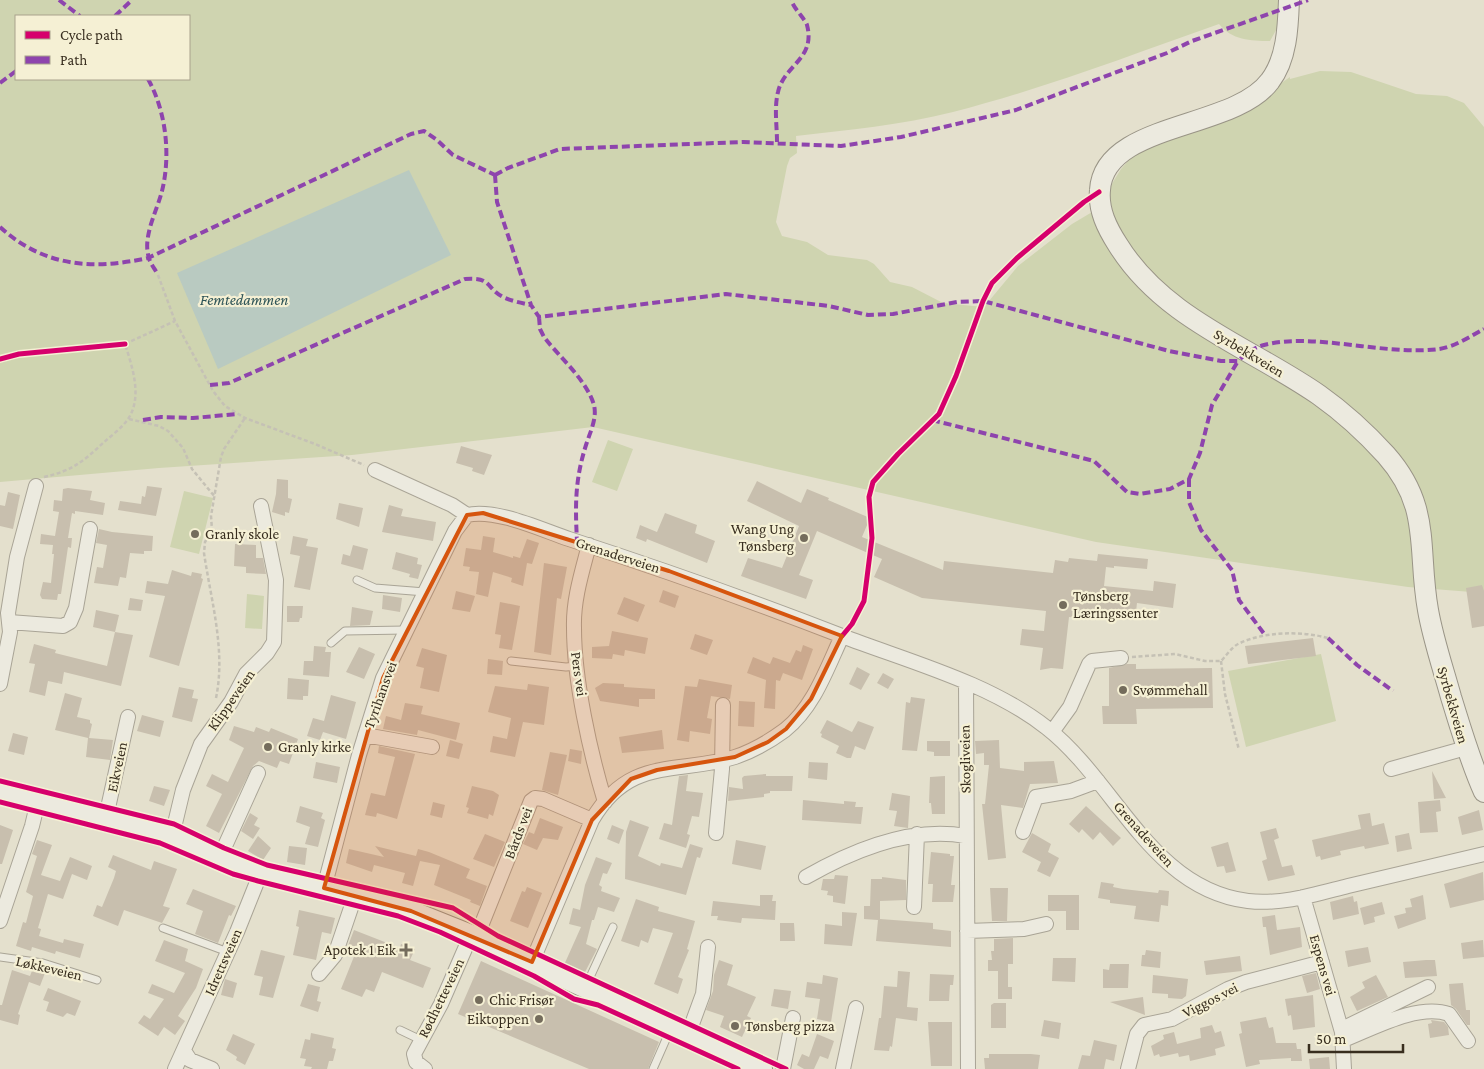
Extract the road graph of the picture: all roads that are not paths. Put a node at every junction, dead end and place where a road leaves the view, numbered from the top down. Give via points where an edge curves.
1 (1290, 0) edge
2 (375, 470) road end
3 (36, 486) road end
4 (262, 506) dead end
5 (467, 514) junction
6 (90, 528) dead end
7 (589, 545) junction
8 (357, 580) dead end
9 (426, 592) junction
10 (9, 622) junction
11 (406, 630) junction
12 (842, 636) junction
13 (331, 644) dead end
14 (1121, 658) road end
15 (511, 661) dead end
16 (577, 666) junction
17 (966, 683) junction
18 (0, 684) edge
19 (724, 705) dead end
20 (128, 718) dead end
21 (1052, 732) junction
22 (365, 735) junction
23 (432, 747) dead end
24 (1466, 748) junction
25 (723, 760) junction
26 (1391, 769) dead end
27 (258, 773) dead end
28 (1098, 782) junction
29 (0, 791) edge
30 (1484, 792) edge
31 (38, 800) junction
32 (605, 802) junction
33 (106, 817) junction
34 (592, 820) junction
35 (1023, 832) dead end
36 (716, 833) dead end
37 (917, 834) junction
38 (172, 836) junction
39 (966, 836) junction
40 (1484, 854) edge
41 (220, 857) junction
42 (261, 872) junction
43 (806, 877) dead end
44 (324, 888) junction
45 (355, 896) junction
46 (1303, 897) junction
47 (914, 907) dead end
48 (0, 921) edge
49 (1046, 924) dead end
50 (613, 927) dead end
51 (163, 928) dead end
52 (476, 930) junction
53 (967, 931) junction
54 (708, 947) dead end
55 (228, 952) junction
56 (0, 957) edge
57 (532, 962) junction
58 (1322, 962) junction
59 (319, 974) dead end
60 (97, 980) dead end
61 (585, 987) junction
62 (1428, 987) dead end
63 (856, 1008) dead end
64 (793, 1018) dead end
65 (400, 1030) dead end
66 (679, 1031) junction
67 (1342, 1036) junction
68 (421, 1040) junction
69 (1468, 1041) dead end
70 (184, 1051) junction
71 (418, 1067) edge
72 (175, 1069) edge
73 (212, 1069) edge
74 (653, 1069) edge
75 (762, 1069) edge
76 (783, 1069) edge
77 (843, 1069) edge
78 (968, 1069) edge
79 (1128, 1069) edge
80 (1344, 1069) edge

1 - 24 main road, Syrbekkveien via 1280,63 1269,83 1240,106 1151,137 1118,155 1106,169 1101,183 1099,192 1103,217 1121,250 1142,278 1165,300 1319,395 1358,427 1402,476 1419,512 1428,613
2 - 5 street, Grenaderveien via 452,504
3 - 10 street via 17,557
4 - 38 street, Klippeveien via 276,580 274,642 246,674 201,744 183,790
5 - 7 street, Grenaderveien via 483,512
5 - 9 street, Tyrihansvei via 461,520
6 - 10 street via 76,608 70,622 63,626
7 - 12 street, Grenaderveien via 756,602
7 - 16 street, Pers vei via 575,607
8 - 9 lane via 375,588
9 - 11 street, Tyrihansvei
10 - 18 street
11 - 13 lane via 345,631
11 - 22 street, Tyrihansvei via 384,678
12 - 17 street, Grenadeveien
12 - 25 street via 811,699 786,729 757,748
14 - 21 street via 1089,664 1070,707
15 - 16 lane
16 - 32 street, Pers vei via 596,774
17 - 21 street, Grenadeveien via 1006,701
17 - 39 street, Skogliveien
19 - 25 street
20 - 33 street, Eikveien
21 - 28 street, Grenadeveien via 1076,754
22 - 23 street
22 - 44 street, Tyrihansvei
24 - 26 street
24 - 30 main road, Syrbekkveien
25 - 32 street via 668,767 638,776
25 - 36 street
27 - 41 street
28 - 35 street via 1036,797
28 - 46 street, Grenadeveien via 1168,864 1194,884 1249,902
29 - 31 main road
31 - 33 main road
31 - 48 street
32 - 34 street
33 - 38 main road
34 - 52 street, Bårds vei via 543,799 531,801
34 - 57 street
37 - 39 street
37 - 43 street via 839,858
37 - 47 street
38 - 41 main road
39 - 53 street, Skogliveien
40 - 46 street, Grenadeveien
41 - 42 main road
42 - 44 main road
42 - 55 street, Idrettsveien
44 - 45 main road
45 - 52 main road
45 - 59 street via 335,954
46 - 58 street, Espens vei
49 - 53 street via 1024,929
50 - 61 lane
51 - 55 lane
52 - 57 main road
52 - 68 street, Rødhetteveien
53 - 78 street, Skogliveien
54 - 66 street via 703,994
55 - 70 street, Idrettsveien
56 - 60 lane, Løkkeveien via 43,964
57 - 61 main road
58 - 67 street, Espens vei
58 - 79 street, Viggos vei via 1246,982 1172,1018 1144,1025 1137,1034
61 - 66 main road
62 - 67 street via 1346,1027
63 - 77 street
64 - 76 street
65 - 68 lane
66 - 74 lane
66 - 75 main road
67 - 69 street via 1428,1012 1449,1014
67 - 80 street, Espens vei
68 - 71 street, Rødhetteveien via 414,1054
70 - 72 street, Idrettsveien
70 - 73 street via 190,1060

